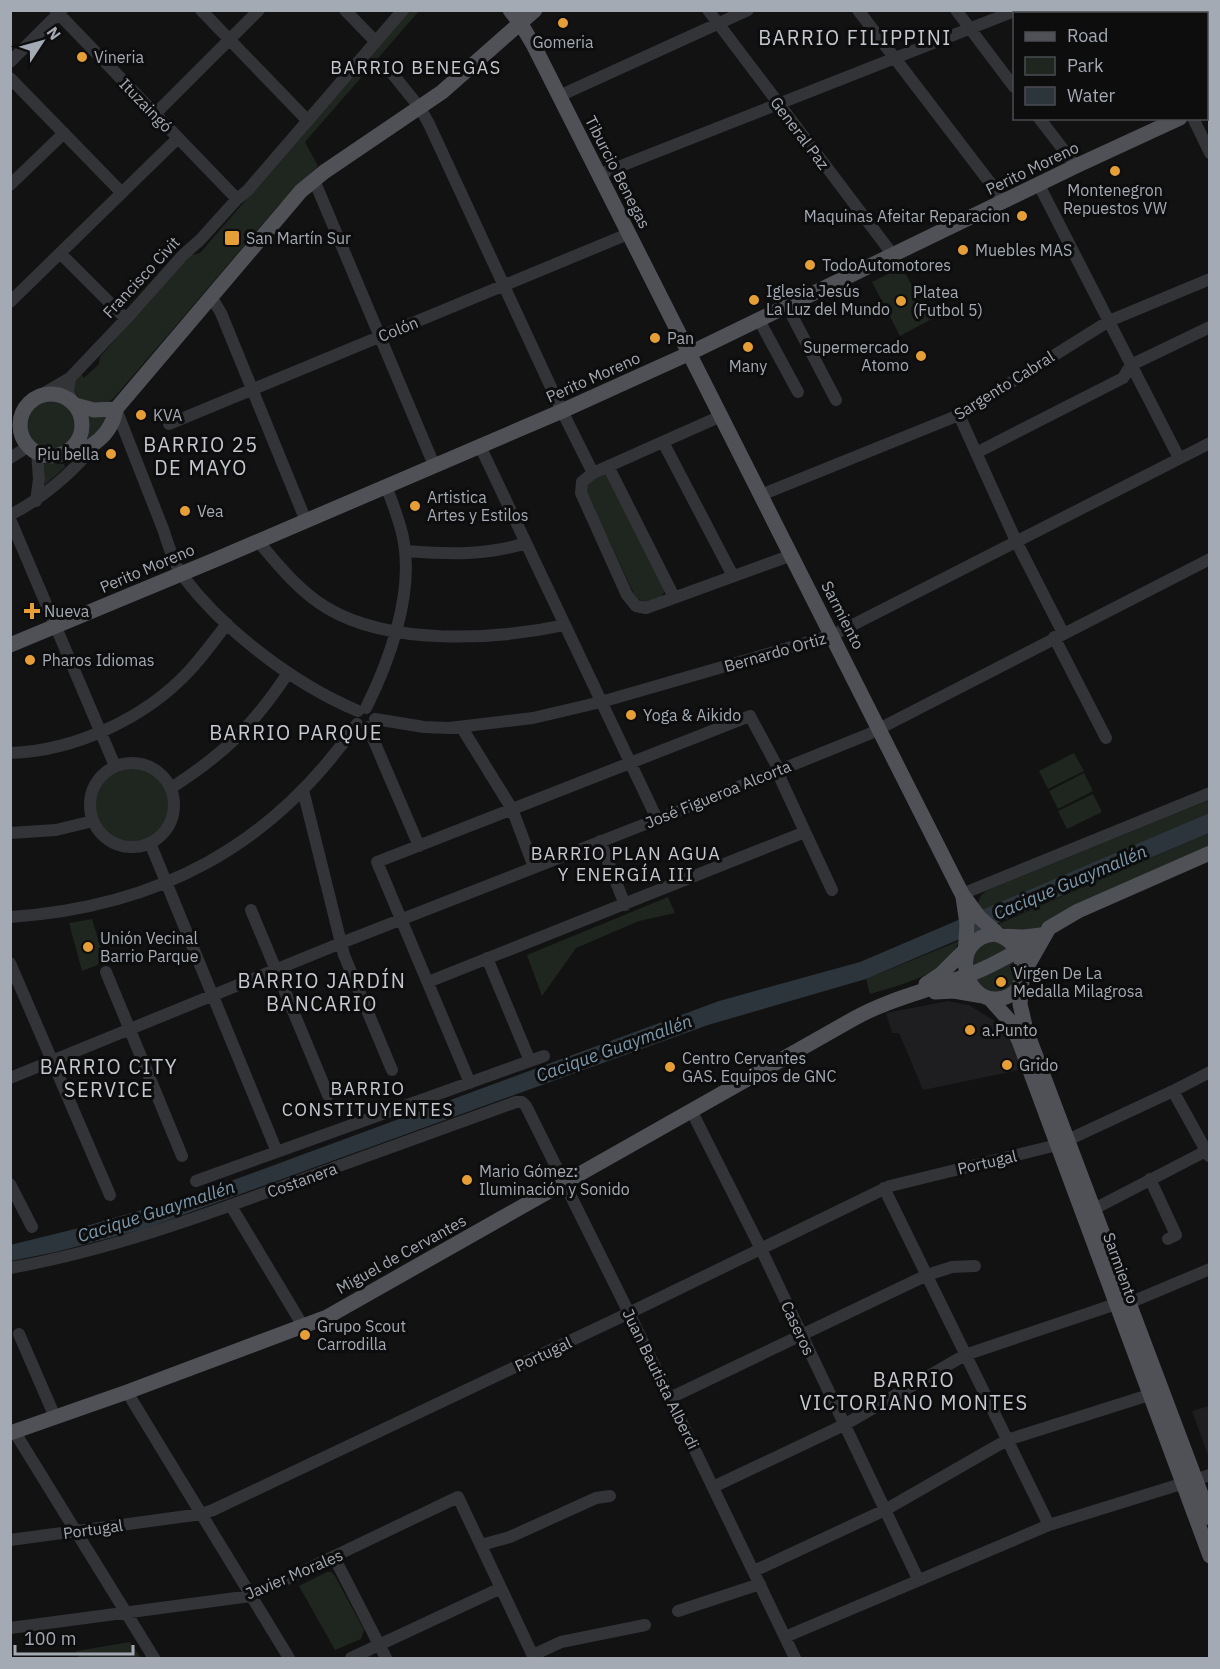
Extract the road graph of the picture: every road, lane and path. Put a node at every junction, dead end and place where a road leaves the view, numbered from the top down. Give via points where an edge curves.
1 (201, 10) edge
2 (259, 10) edge
3 (345, 10) edge
4 (403, 10) edge
5 (510, 10) edge
6 (536, 10) edge
7 (708, 10) edge
8 (748, 10) edge
9 (858, 10) edge
10 (956, 10) edge
11 (1017, 10) edge
12 (58, 12) edge
13 (521, 24) junction
14 (718, 24) junction
15 (970, 29) junction
16 (229, 40) junction
17 (376, 42) junction
18 (895, 59) junction
19 (10, 62) edge
20 (387, 67) dead end
21 (10, 78) edge
22 (1013, 86) edge
23 (559, 96) junction
24 (778, 104) junction
25 (420, 108) junction
26 (155, 114) junction
27 (1041, 120) edge
28 (1176, 120) edge
29 (1194, 120) edge
30 (308, 121) junction
31 (64, 133) junction
32 (178, 138) junction
33 (1209, 153) edge
34 (1076, 166) junction
35 (598, 175) junction
36 (314, 180) junction
37 (10, 184) edge
38 (1039, 184) junction
39 (122, 193) junction
40 (237, 199) junction
41 (1004, 201) junction
42 (628, 234) junction
43 (60, 253) junction
44 (893, 255) junction
45 (1209, 279) edge
46 (503, 285) junction
47 (212, 298) junction
48 (10, 302) edge
49 (787, 306) junction
50 (126, 319) junction
51 (759, 320) junction
52 (1109, 321) junction
53 (1209, 327) edge
54 (380, 336) junction
55 (688, 354) junction
56 (1131, 365) junction
57 (70, 378) junction
58 (252, 389) junction
59 (798, 392) dead end
60 (41, 395) junction
61 (836, 400) dead end
62 (74, 404) junction
63 (27, 405) junction
64 (10, 408) edge
65 (116, 409) junction
66 (562, 411) junction
67 (959, 415) junction
68 (721, 416) junction
69 (169, 424) dead end
70 (15, 427) edge
71 (663, 442) junction
72 (97, 443) junction
73 (1209, 443) edge
74 (480, 446) junction
75 (33, 449) junction
76 (976, 453) junction
77 (60, 454) junction
78 (10, 458) edge
79 (1179, 458) junction
80 (434, 465) junction
81 (608, 466) junction
82 (593, 473) junction
83 (386, 486) junction
84 (761, 495) junction
85 (36, 501) junction
86 (10, 517) edge
87 (306, 521) junction
88 (258, 541) junction
89 (1016, 541) junction
90 (526, 543) junction
91 (405, 551) junction
92 (792, 555) junction
93 (1209, 559) edge
94 (181, 574) junction
95 (733, 576) junction
96 (674, 597) junction
97 (227, 624) junction
98 (565, 625) junction
99 (56, 626) junction
100 (396, 631) junction
101 (833, 635) junction
102 (1059, 635) junction
103 (10, 645) edge
104 (288, 673) junction
105 (602, 702) junction
106 (365, 718) junction
107 (462, 728) junction
108 (880, 728) junction
109 (101, 731) junction
110 (1106, 738) dead end
111 (10, 753) edge
112 (630, 763) junction
113 (115, 766) junction
114 (779, 770) junction
115 (171, 788) junction
116 (303, 790) junction
117 (1209, 793) edge
118 (512, 809) junction
119 (657, 819) junction
120 (93, 821) junction
121 (805, 832) junction
122 (10, 834) edge
123 (600, 841) junction
124 (150, 843) junction
125 (419, 846) junction
126 (1209, 853) edge
127 (1209, 860) edge
128 (534, 867) junction
129 (166, 883) junction
130 (832, 890) dead end
131 (962, 894) junction
132 (625, 905) junction
133 (251, 910) dead end
134 (971, 916) junction
135 (10, 917) edge
136 (402, 919) junction
137 (997, 933) junction
138 (1046, 934) junction
139 (340, 943) junction
140 (966, 947) junction
141 (1018, 951) junction
142 (488, 958) junction
143 (10, 963) edge
144 (276, 969) junction
145 (106, 972) dead end
146 (968, 976) junction
147 (1023, 976) junction
148 (428, 982) junction
149 (914, 993) junction
150 (213, 995) junction
151 (986, 997) junction
152 (129, 1029) junction
153 (544, 1056) dead end
154 (51, 1061) junction
155 (530, 1061) junction
156 (392, 1071) dead end
157 (1209, 1072) edge
158 (10, 1078) edge
159 (470, 1083) junction
160 (1173, 1091) junction
161 (328, 1095) dead end
162 (522, 1102) joint
163 (691, 1110) junction
164 (1063, 1143) junction
165 (277, 1152) junction
166 (1208, 1153) edge
167 (182, 1156) dead end
168 (1150, 1179) junction
169 (196, 1181) dead end
170 (565, 1183) junction
171 (10, 1184) edge
172 (884, 1188) junction
173 (110, 1195) dead end
174 (231, 1206) junction
175 (1094, 1209) junction
176 (32, 1227) dead end
177 (1167, 1239) dead end
178 (762, 1249) junction
179 (975, 1266) dead end
180 (10, 1268) edge
181 (1209, 1269) edge
182 (927, 1275) junction
183 (1122, 1303) junction
184 (629, 1312) junction
185 (303, 1326) junction
186 (19, 1334) dead end
187 (802, 1335) junction
188 (965, 1354) junction
189 (127, 1392) junction
190 (1149, 1395) junction
191 (670, 1398) junction
192 (55, 1416) junction
193 (844, 1425) junction
194 (12, 1432) edge
195 (1007, 1440) junction
196 (1196, 1479) edge
197 (713, 1487) junction
198 (610, 1496) dead end
199 (885, 1510) junction
200 (201, 1514) junction
201 (1209, 1518) edge
202 (1049, 1525) junction
203 (77, 1531) junction
204 (10, 1540) edge
205 (481, 1545) junction
206 (1209, 1556) edge
207 (334, 1557) junction
208 (754, 1571) junction
209 (918, 1579) junction
210 (760, 1584) junction
211 (501, 1588) junction
212 (251, 1596) junction
213 (678, 1611) dead end
214 (127, 1613) junction
215 (645, 1625) dead end
216 (10, 1628) edge
217 (785, 1637) junction
218 (379, 1646) junction
219 (534, 1657) edge
220 (154, 1659) edge
221 (289, 1659) edge
222 (351, 1659) edge
223 (386, 1659) edge
224 (795, 1659) edge

1 - 16 street
2 - 16 street
3 - 17 street
4 - 17 street, Francisco Civit
5 - 13 main road, Tiburcio Benegas
6 - 13 main road
7 - 14 street, General Paz
8 - 14 street
9 - 18 street
10 - 15 street
11 - 15 street
12 - 19 street
12 - 26 street, Ituzaingó
13 - 23 main road, Tiburcio Benegas
13 - 25 main road
14 - 23 street
14 - 24 street, General Paz
15 - 18 street
15 - 22 street
16 - 26 street
16 - 30 street
17 - 30 street, Francisco Civit
18 - 24 street
18 - 41 street
20 - 25 street
21 - 31 street
23 - 35 main road, Tiburcio Benegas
24 - 35 street
24 - 44 street, General Paz
25 - 36 main road
25 - 46 street
26 - 32 street, Ituzaingó
27 - 34 street
28 - 34 main road, Perito Moreno
29 - 33 street
30 - 40 street, Francisco Civit
31 - 37 street
31 - 39 street
32 - 39 street
32 - 40 street, Ituzaingó
34 - 38 main road, Perito Moreno
35 - 42 main road, Tiburcio Benegas
36 - 47 main road
36 - 54 street
38 - 41 main road, Perito Moreno
38 - 52 street
39 - 43 street
40 - 50 street, Francisco Civit
41 - 44 main road, Perito Moreno
42 - 46 street, Colón
42 - 55 main road, Tiburcio Benegas
43 - 48 street
43 - 50 street
44 - 49 main road, Perito Moreno
45 - 52 street, Sargento Cabral
46 - 54 street, Colón
46 - 66 street
47 - 58 street
47 - 65 main road
49 - 51 main road, Perito Moreno
49 - 61 street
50 - 57 street, Francisco Civit
51 - 55 main road, Perito Moreno
51 - 59 street
52 - 56 street
52 - 67 street, Sargento Cabral
53 - 56 street
54 - 58 street, Colón
54 - 80 street
55 - 66 main road, Perito Moreno
55 - 68 main road, Sarmiento
56 - 76 street via 1123,378
56 - 79 street
57 - 60 street, Francisco Civit
57 - 62 street via 68,391
58 - 69 street, Colón
58 - 87 street
60 - 62 main road via 60,395
60 - 63 main road, Francisco Civit
62 - 65 main road via 94,410
62 - 77 main road via 82,420 80,437 72,448
63 - 64 main road
63 - 70 main road
65 - 72 main road via 113,421
65 - 94 street
66 - 74 main road, Perito Moreno
66 - 82 street
67 - 76 street
67 - 84 street, Sargento Cabral
68 - 71 street
68 - 84 main road, Sarmiento
70 - 75 main road
71 - 81 street
71 - 95 street
72 - 77 main road via 75,453
72 - 85 street via 72,472
73 - 79 street, Bernardo Ortiz
74 - 80 main road, Perito Moreno
74 - 90 street
75 - 77 main road via 45,455
75 - 78 street
75 - 85 street via 39,479
76 - 89 street
79 - 89 street, Bernardo Ortiz
80 - 83 main road, Perito Moreno
81 - 82 street
81 - 96 street
82 - 96 street via 582,482 581,493 627,595 636,606 646,608
83 - 87 main road, Perito Moreno
83 - 91 street
84 - 92 main road, Sarmiento
85 - 86 street
86 - 99 street
87 - 88 main road, Perito Moreno
88 - 94 main road, Perito Moreno
88 - 100 street via 290,579 318,602 358,623
89 - 101 street, Bernardo Ortiz
89 - 102 street
90 - 91 street via 467,554
90 - 98 street
91 - 100 street
92 - 95 street
92 - 101 main road, Sarmiento
93 - 102 street, José Figueroa Alcorta
94 - 97 street, Bernardo Ortiz
94 - 99 main road, Perito Moreno
95 - 96 street
97 - 104 street, Bernardo Ortiz
97 - 109 street via 171,689
98 - 100 street via 490,636
98 - 105 street
99 - 103 main road, Perito Moreno
99 - 109 street
100 - 106 street
101 - 105 street, Bernardo Ortiz
101 - 108 main road, Sarmiento
102 - 108 street, José Figueroa Alcorta
102 - 110 street
104 - 106 street, Bernardo Ortiz
104 - 115 street via 243,733 210,762
105 - 107 street, Bernardo Ortiz via 533,718
105 - 112 street
106 - 107 street, Bernardo Ortiz
106 - 116 street
106 - 125 street
107 - 118 street
108 - 114 street, José Figueroa Alcorta
108 - 131 main road, Sarmiento
109 - 111 street via 45,749
109 - 113 street
112 - 114 street via 750,716
112 - 118 street
112 - 119 street
113 - 115 street via 135,763 153,769
113 - 120 street via 100,778 91,795
114 - 119 street, José Figueroa Alcorta
114 - 121 street
115 - 124 street via 171,820 166,830
116 - 129 street via 232,849
116 - 139 street
117 - 131 street
118 - 125 street
118 - 128 street
119 - 123 street, José Figueroa Alcorta
120 - 122 street via 56,830
120 - 124 street via 111,841 130,846
121 - 130 street
121 - 132 street
123 - 128 street, José Figueroa Alcorta
123 - 132 street
124 - 129 street
125 - 136 street via 377,862
126 - 138 main road, Miguel de Cervantes via 1078,911 1049,928
127 - 138 main road, Miguel de Cervantes
128 - 136 street, José Figueroa Alcorta
129 - 135 street via 99,905
129 - 150 street
131 - 134 main road, Sarmiento
132 - 142 street
133 - 144 street
134 - 137 main road, Sarmiento
134 - 140 main road
136 - 139 street, José Figueroa Alcorta
136 - 148 street
137 - 138 main road, Miguel de Cervantes via 1024,937
137 - 140 main road, Miguel de Cervantes
137 - 141 main road, Sarmiento
138 - 141 main road, Miguel de Cervantes
138 - 147 main road, Miguel de Cervantes
139 - 144 street, José Figueroa Alcorta
139 - 156 street
140 - 146 main road
140 - 149 main road, Miguel de Cervantes via 941,975
141 - 146 main road, Miguel de Cervantes
141 - 147 main road
142 - 148 street
142 - 155 street
143 - 154 street
144 - 150 street, José Figueroa Alcorta
144 - 161 street
145 - 152 street
146 - 149 main road, Miguel de Cervantes
146 - 151 main road, Sarmiento
147 - 151 main road via 1010,994
147 - 164 main road, Sarmiento via 1020,1004 1026,1030
148 - 159 street
149 - 151 main road, Miguel de Cervantes via 954,991
149 - 163 main road, Miguel de Cervantes via 869,1010
150 - 152 street, José Figueroa Alcorta
150 - 165 street
151 - 164 main road, Sarmiento via 1012,1024
152 - 154 street, José Figueroa Alcorta
152 - 167 street
153 - 155 street
154 - 158 street, José Figueroa Alcorta
154 - 173 street
155 - 159 street
157 - 160 street, Portugal
159 - 165 street
160 - 164 street, Portugal
160 - 166 street
162 - 170 street, Juan Bautista Alberdi
162 - 174 street, Costanera
163 - 170 main road, Miguel de Cervantes
163 - 178 street, Caseros
164 - 172 street, Portugal
164 - 175 main road, Sarmiento
164 - 183 main road, Sarmiento
165 - 169 street
166 - 168 street
168 - 175 street
168 - 177 street via 1176,1234
170 - 184 street, Juan Bautista Alberdi
170 - 185 main road, Miguel de Cervantes via 335,1312
171 - 176 street
172 - 178 street, Portugal
172 - 182 street
174 - 180 street, Costanera via 102,1247
174 - 185 street
175 - 183 main road, Sarmiento
178 - 184 street, Portugal
178 - 187 street, Caseros
179 - 182 street via 952,1267
181 - 183 street
182 - 187 street
182 - 188 street
183 - 188 street
183 - 190 main road, Sarmiento
183 - 196 main road, Sarmiento
184 - 191 street, Juan Bautista Alberdi
184 - 200 street, Portugal
185 - 189 main road, Miguel de Cervantes
186 - 192 street
187 - 191 street
187 - 193 street, Caseros
188 - 193 street
188 - 195 street
189 - 192 main road, Miguel de Cervantes
189 - 200 street
190 - 195 street
190 - 196 main road, Sarmiento
191 - 197 street, Juan Bautista Alberdi
192 - 194 main road, Miguel de Cervantes
193 - 197 street
193 - 199 street, Caseros
194 - 203 street
195 - 199 street
195 - 202 street
196 - 201 main road, Sarmiento
196 - 202 street
196 - 206 main road, Sarmiento
197 - 208 street, Juan Bautista Alberdi
198 - 205 street via 596,1498 510,1537
199 - 208 street
199 - 209 street, Caseros
200 - 203 street, Portugal
200 - 212 street
202 - 209 street
203 - 204 street, Portugal
203 - 214 street
205 - 207 street, Javier Morales via 458,1497
205 - 211 street
207 - 212 street, Javier Morales
207 - 218 street
208 - 210 street, Juan Bautista Alberdi
209 - 217 street
210 - 213 street
210 - 217 street, Juan Bautista Alberdi
211 - 218 street
211 - 219 street
212 - 214 street, Javier Morales
212 - 221 street
214 - 216 street, Javier Morales
214 - 220 street
215 - 219 street via 561,1642
217 - 224 street, Juan Bautista Alberdi
218 - 222 street
218 - 223 street

